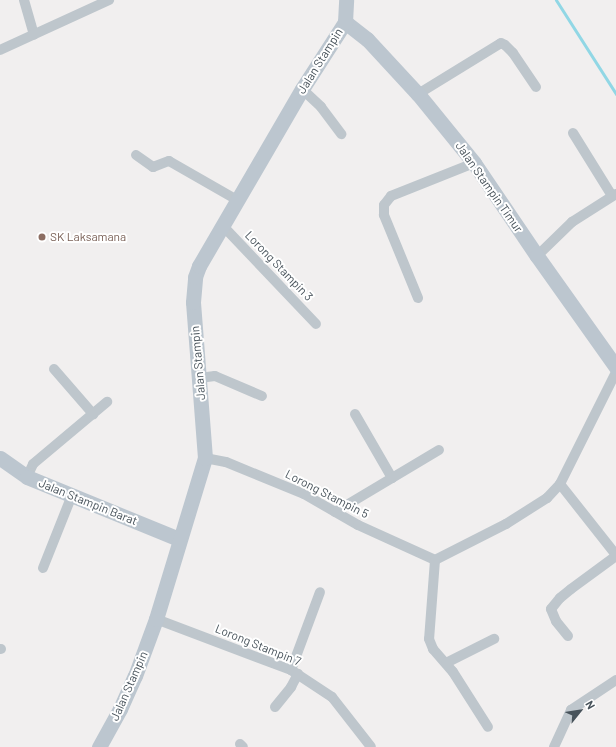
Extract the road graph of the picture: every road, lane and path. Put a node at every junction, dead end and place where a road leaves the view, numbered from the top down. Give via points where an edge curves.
1 (24, 0) edge
2 (109, 0) edge
3 (346, 0) edge
4 (345, 22) junction
5 (34, 35) junction
6 (0, 50) edge
7 (536, 87) dead end
8 (302, 89) junction
9 (418, 94) junction
10 (573, 133) dead end
11 (341, 134) dead end
12 (136, 155) dead end
13 (474, 163) junction
14 (614, 195) edge
15 (238, 200) junction
16 (223, 226) junction
17 (537, 256) junction
18 (418, 298) dead end
19 (316, 324) dead end
20 (616, 367) edge
21 (54, 369) dead end
22 (616, 372) edge
23 (199, 378) junction
24 (262, 396) dead end
25 (107, 402) dead end
26 (93, 414) junction
27 (355, 414) dead end
28 (439, 450) dead end
29 (0, 458) edge
30 (205, 458) junction
31 (27, 477) junction
32 (392, 478) junction
33 (560, 484) junction
34 (72, 495) junction
35 (335, 512) junction
36 (179, 539) junction
37 (616, 556) edge
38 (435, 560) junction
39 (43, 568) dead end
40 (320, 592) dead end
41 (156, 619) junction
42 (568, 636) dead end
43 (494, 639) dead end
44 (446, 663) junction
45 (295, 672) junction
46 (616, 680) edge
47 (276, 707) dead end
48 (488, 727) dead end
49 (99, 747) edge
50 (371, 747) edge
51 (554, 747) edge

1 - 5 street
2 - 5 street
3 - 4 street, Jalan Stampin
4 - 8 street, Jalan Stampin
4 - 9 street, Jalan Stampin Timur via 367,39
5 - 6 street
7 - 9 street via 513,54 501,44
8 - 11 street via 321,107
8 - 15 street, Jalan Stampin
9 - 13 street, Jalan Stampin Timur
10 - 14 street
12 - 15 street via 153,167 169,161
13 - 17 street, Jalan Stampin Timur
13 - 18 street via 391,196 384,205 384,215
14 - 17 street via 572,222
15 - 16 street, Jalan Stampin
16 - 19 street, Lorong Stampin 3
16 - 23 street, Jalan Stampin via 199,266 193,289
17 - 20 street, Jalan Stampin Timur
21 - 26 street
22 - 33 street
23 - 24 street via 215,376
23 - 30 street, Jalan Stampin
25 - 26 street
26 - 31 street via 34,464
27 - 32 street
28 - 32 street
29 - 31 street, Jalan Stampin Barat
30 - 35 street, Lorong Stampin 5 via 226,462 297,491
30 - 36 street, Jalan Stampin
31 - 34 street, Jalan Stampin Barat
32 - 35 street
33 - 37 street
33 - 38 street via 547,498 506,524
34 - 36 street, Jalan Stampin Barat
34 - 39 street
35 - 38 street, Lorong Stampin 5
36 - 41 street, Jalan Stampin
37 - 42 street via 566,593 551,609 556,621
38 - 44 street via 429,639 433,649
40 - 45 street
41 - 45 street, Lorong Stampin 7
41 - 49 street, Jalan Stampin via 129,689
43 - 44 street
44 - 48 street
45 - 47 street via 291,687
45 - 50 street, Lorong Stampin 7 via 332,697
46 - 51 street via 571,710

